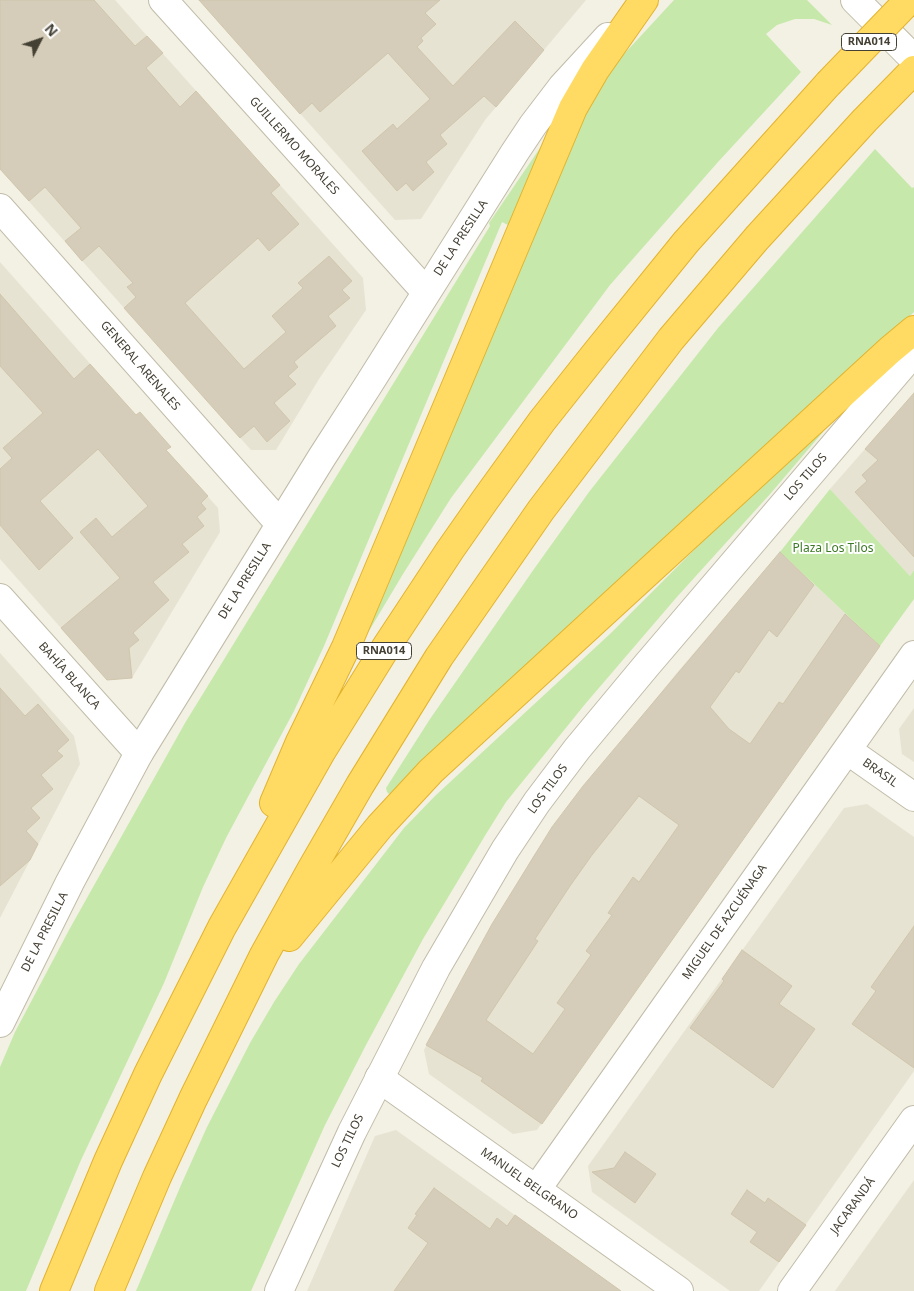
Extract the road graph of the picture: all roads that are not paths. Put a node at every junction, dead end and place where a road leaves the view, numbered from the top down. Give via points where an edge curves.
1 (163, 0) edge
2 (644, 0) edge
3 (855, 0) edge
4 (909, 0) edge
5 (914, 59) edge
6 (914, 70) edge
7 (0, 208) edge
8 (426, 292) junction
9 (914, 330) edge
10 (914, 352) edge
11 (280, 524) junction
12 (0, 598) edge
13 (914, 655) edge
14 (846, 750) junction
15 (139, 752) junction
16 (914, 797) edge
17 (222, 927) junction
18 (244, 996) junction
19 (3, 1008) edge
20 (378, 1078) junction
21 (914, 1120) edge
22 (536, 1190) junction
23 (54, 1291) edge
24 (109, 1291) edge
25 (279, 1291) edge
26 (679, 1291) edge
27 (792, 1291) edge

1 - 8 street, GUILLERMO MORALES
2 - 8 street, DE LA PRESILLA via 562,87 533,125
2 - 17 highway via 572,108 346,647 300,742
3 - 5 street
4 - 17 highway, RNA014, bridge via 746,174 649,286 542,421 450,550 350,704
6 - 18 highway via 757,238 671,339 504,562 439,658 360,785
7 - 11 street, GENERAL ARENALES
8 - 11 street, DE LA PRESILLA
9 - 18 highway via 431,771 374,833
10 - 20 street, LOS TILOS via 577,749 537,802 436,968
11 - 15 street, DE LA PRESILLA
12 - 15 street, BAHÍA BLANCA
13 - 14 street, MIGUEL DE AZCUÉNAGA
14 - 16 street, BRASIL
14 - 22 street, MIGUEL DE AZCUÉNAGA
15 - 19 street, DE LA PRESILLA
17 - 23 highway, RNA014 via 140,1092
18 - 24 highway via 157,1177
20 - 22 street, MANUEL BELGRANO
20 - 25 street, LOS TILOS
21 - 27 street, JACARANDÁ
22 - 26 street, MANUEL BELGRANO

